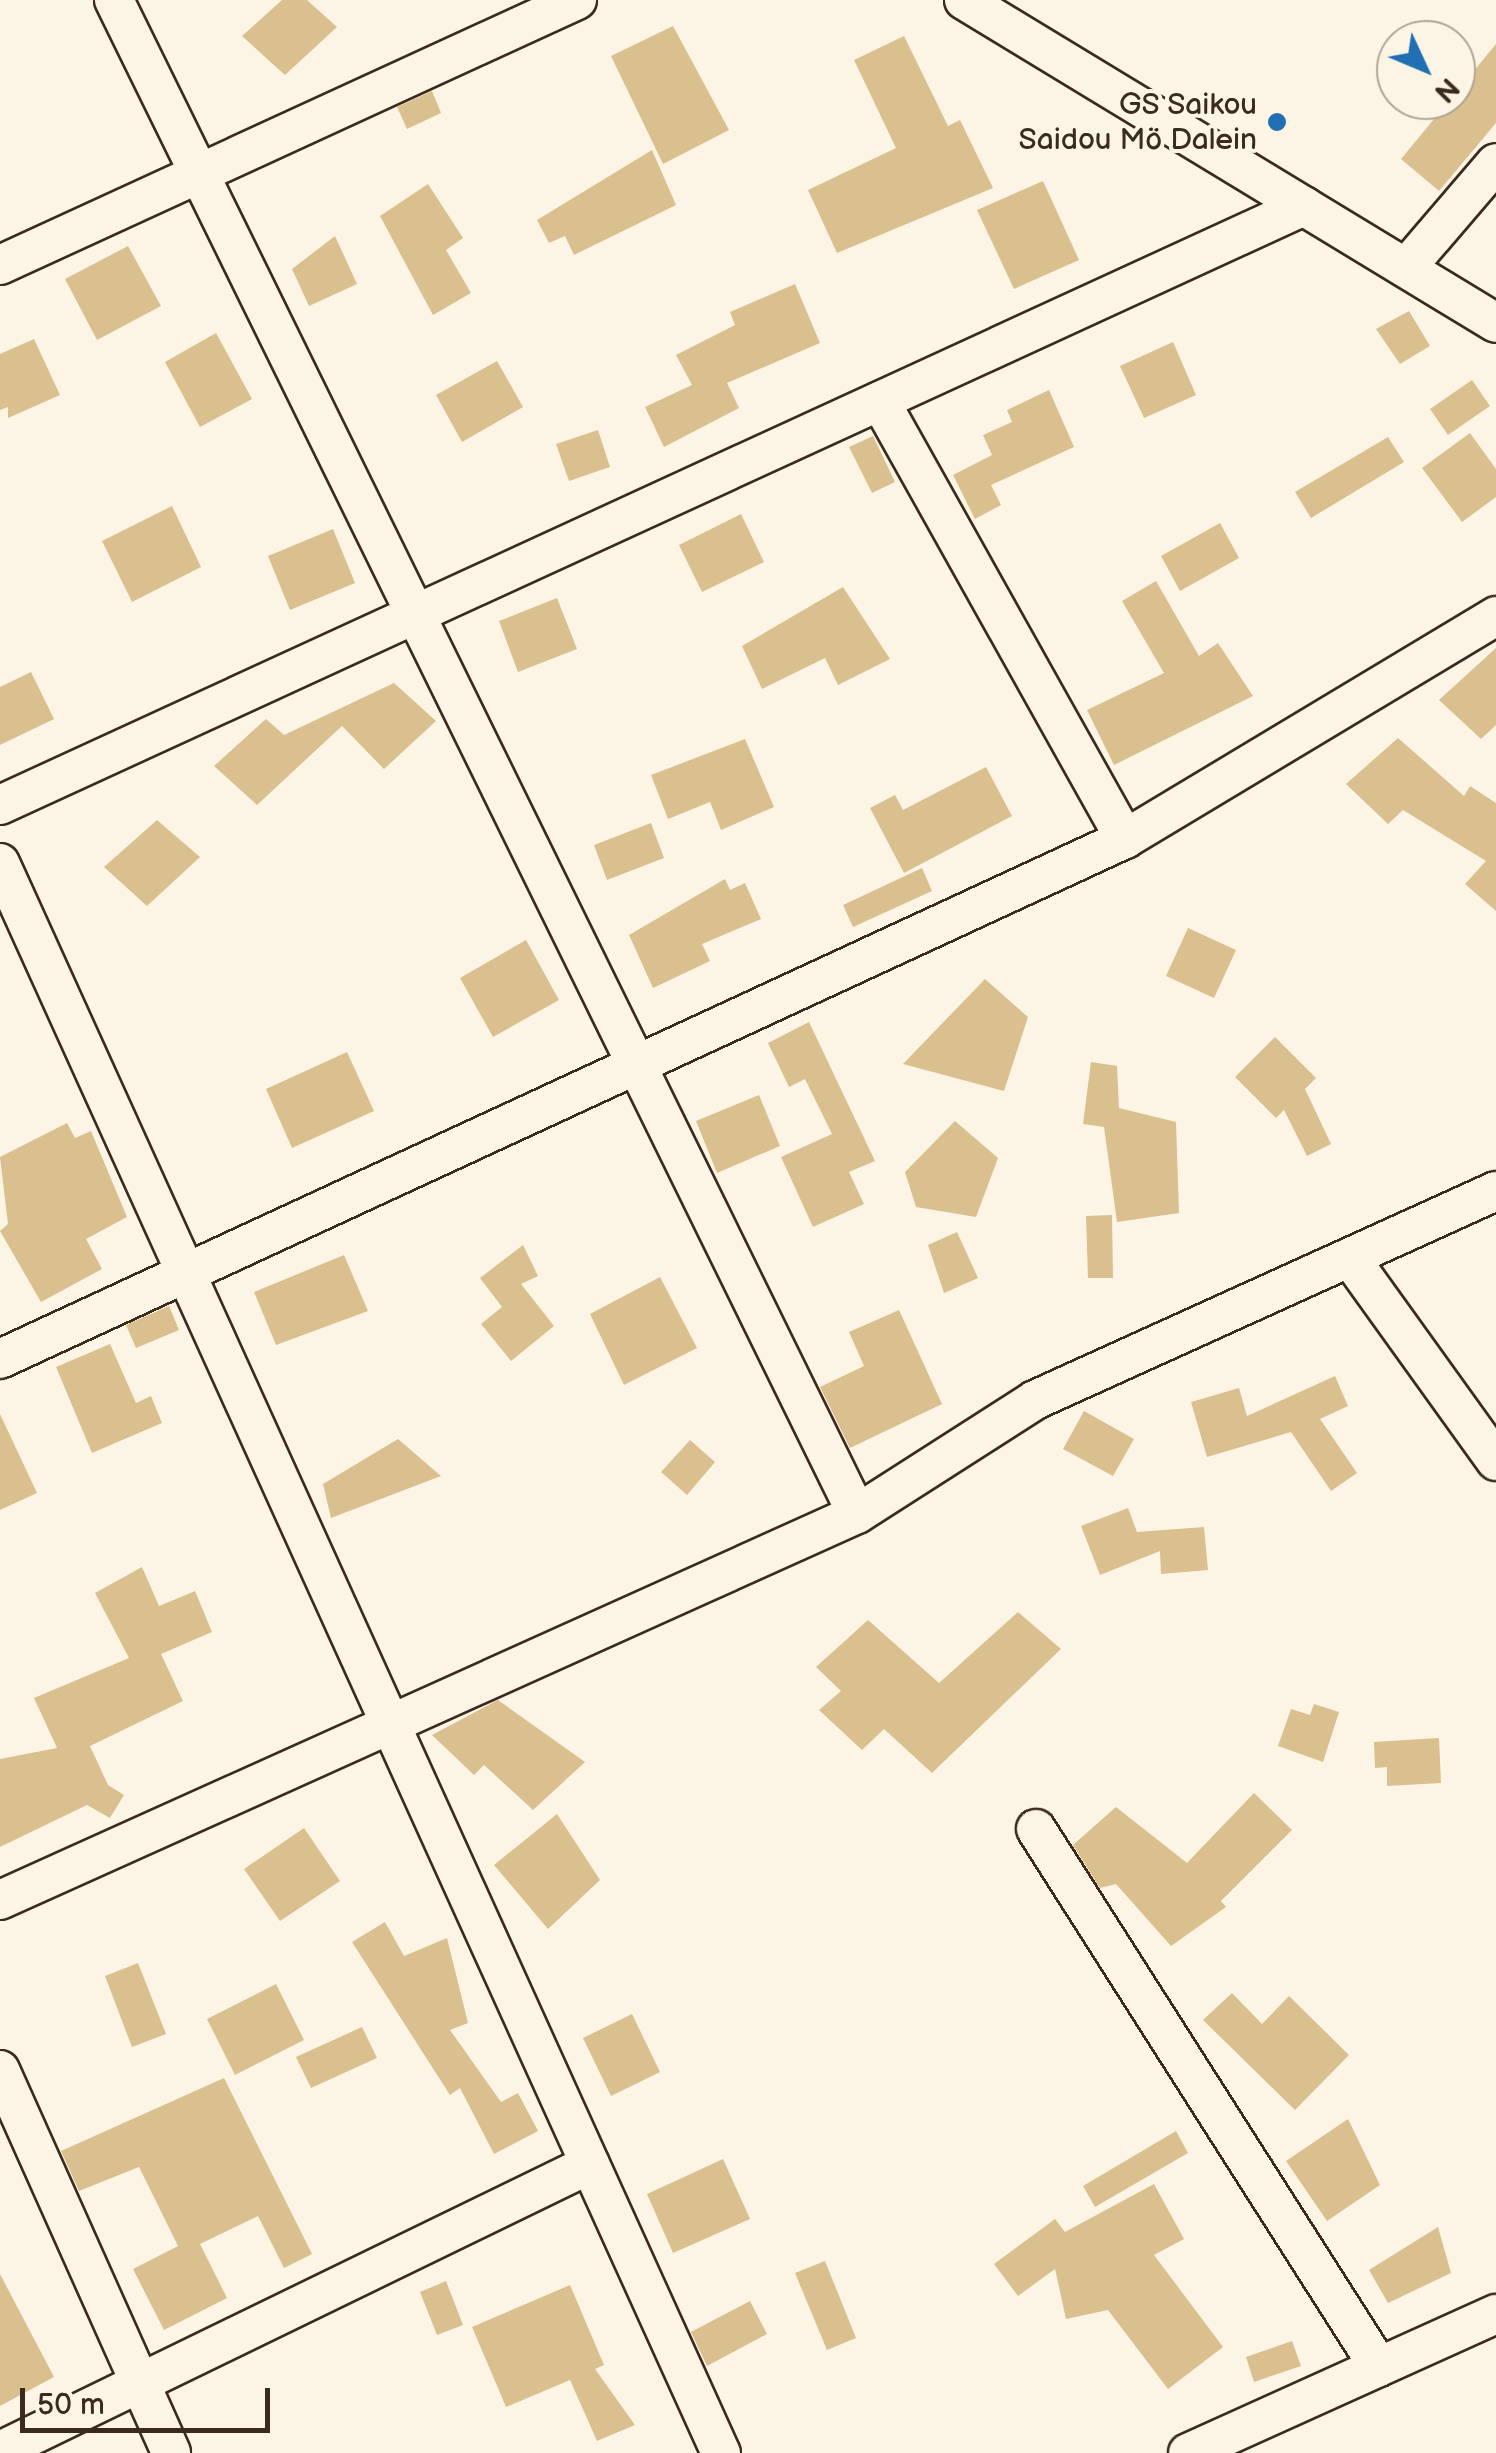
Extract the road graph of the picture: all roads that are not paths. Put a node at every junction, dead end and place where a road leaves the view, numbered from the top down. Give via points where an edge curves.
1 (114, 0) edge
2 (577, 0) edge
3 (964, 0) edge
4 (1496, 163) edge
5 (200, 173) junction
6 (1304, 206) junction
7 (0, 265) edge
8 (1406, 268) junction
9 (1496, 323) edge
10 (880, 401) junction
11 (416, 614) junction
12 (1496, 616) edge
13 (0, 805) edge
14 (1125, 839) junction
15 (0, 862) edge
16 (639, 1070) junction
17 (1496, 1192) edge
18 (1353, 1262) junction
19 (187, 1275) junction
20 (0, 1360) edge
21 (1496, 1461) edge
22 (857, 1514) junction
23 (392, 1726) junction
24 (1036, 1829) dead end
25 (0, 1900) edge
26 (0, 2070) edge
27 (590, 2164) junction
28 (1496, 2314) edge
29 (1378, 2367) junction
30 (140, 2383) junction
31 (0, 2450) edge
32 (171, 2453) edge
33 (721, 2453) edge
34 (1188, 2453) edge

1 - 5 street
2 - 5 street
3 - 6 street
4 - 8 street
5 - 7 street
5 - 11 street
6 - 8 street
6 - 10 street
8 - 9 street
10 - 11 street
10 - 14 street
11 - 13 street
11 - 16 street
12 - 14 street
14 - 16 street
15 - 19 street
16 - 19 street
16 - 22 street
17 - 18 street
18 - 21 street
18 - 22 street via 1036,1400
19 - 20 street
19 - 23 street
22 - 23 street
23 - 25 street
23 - 27 street
24 - 29 street
26 - 30 street
27 - 30 street
27 - 33 street
28 - 29 street
29 - 34 street
30 - 31 street
30 - 32 street

